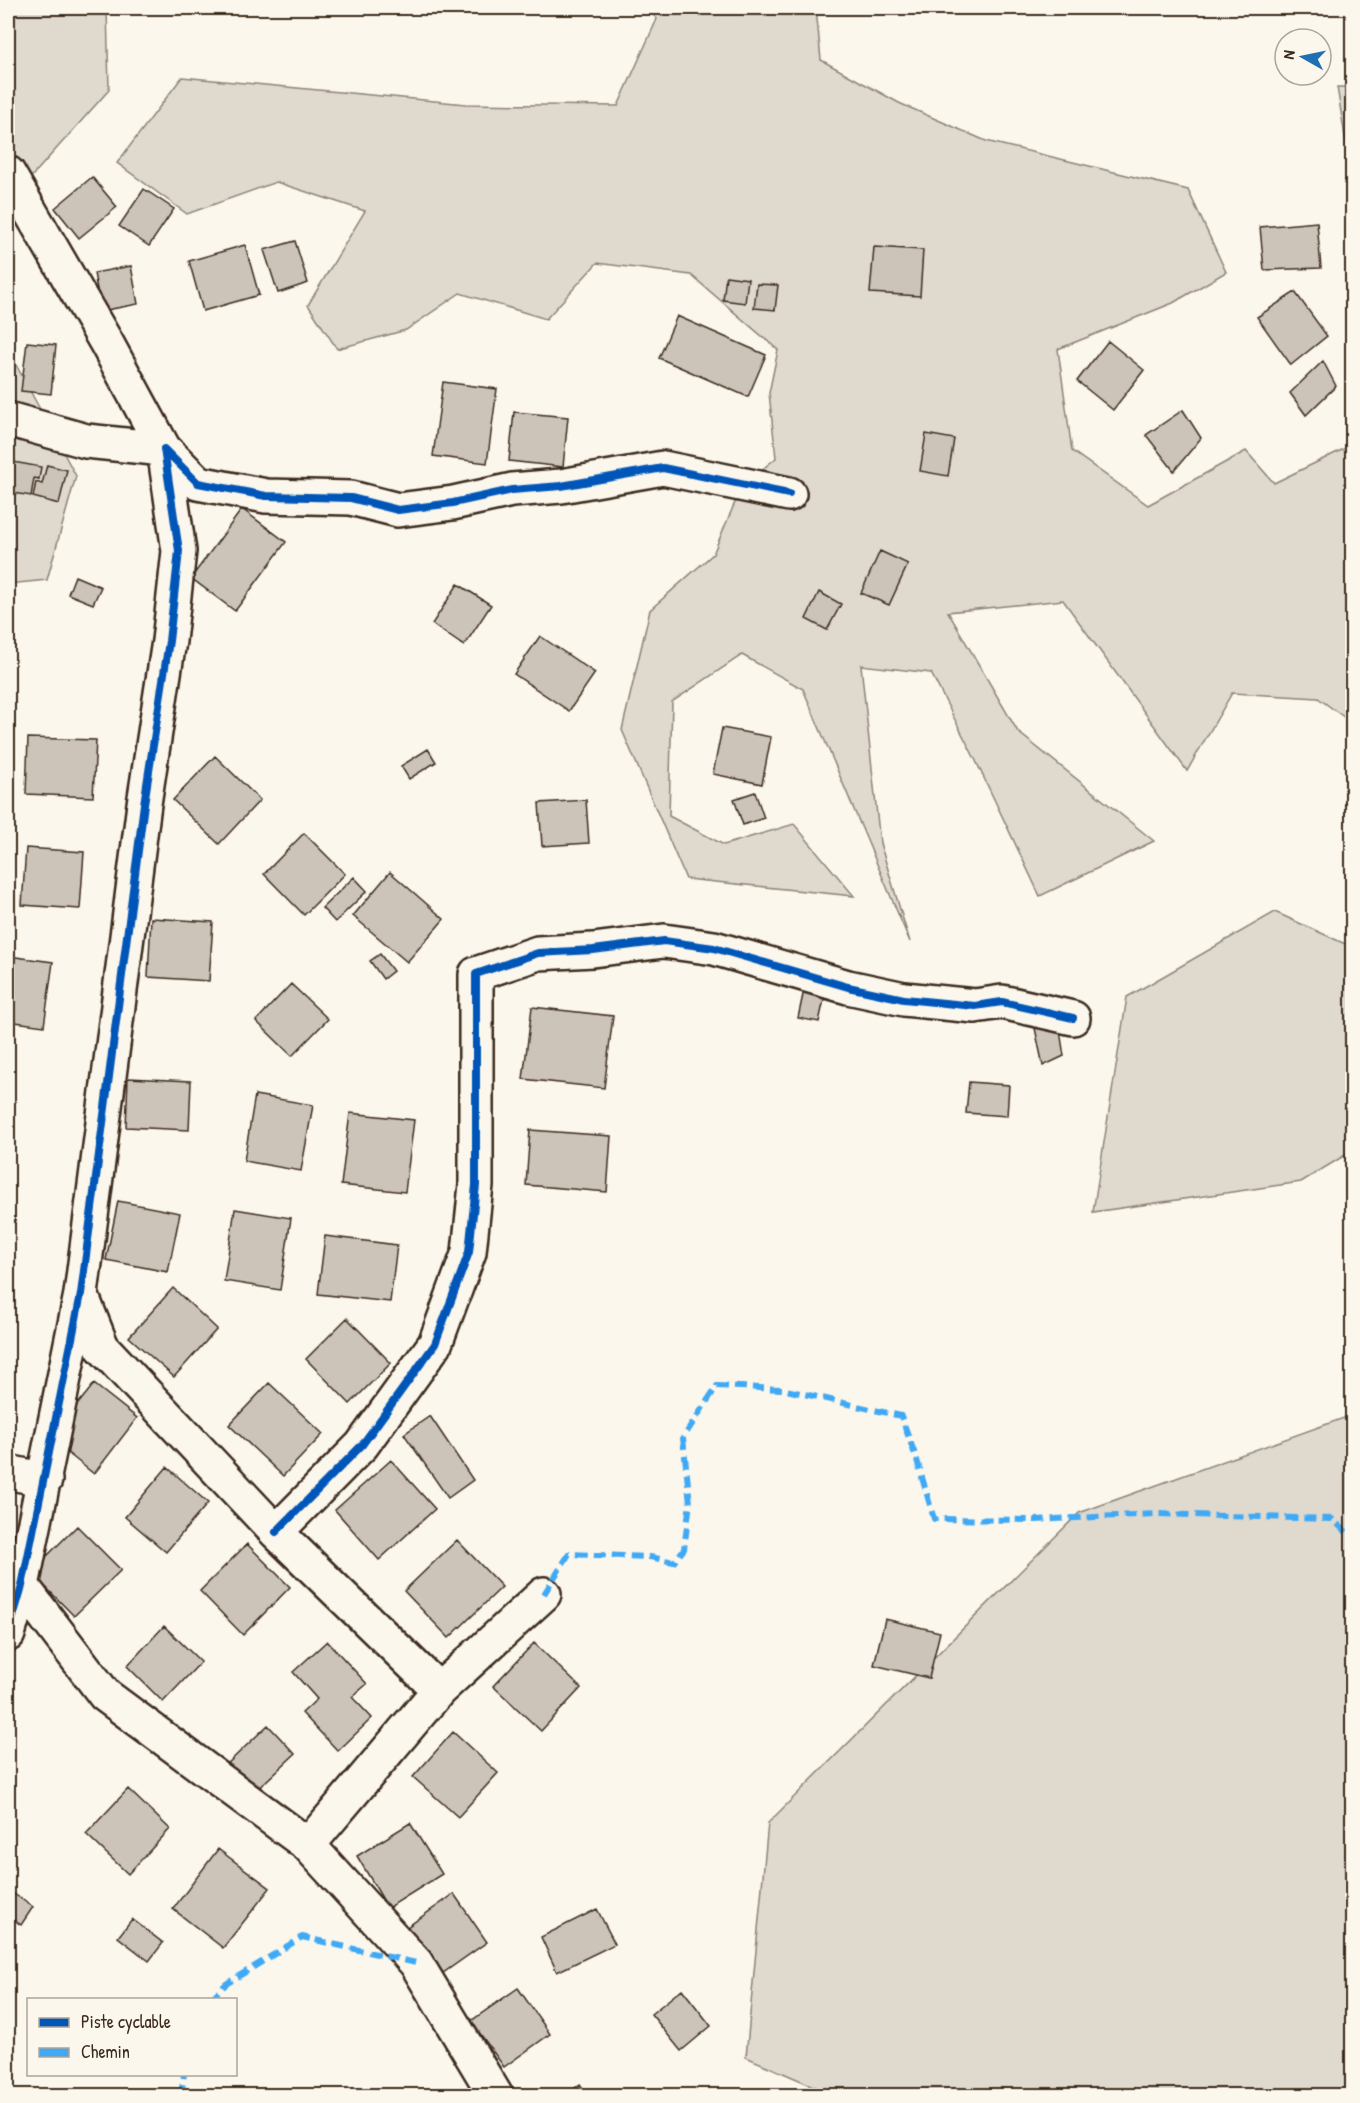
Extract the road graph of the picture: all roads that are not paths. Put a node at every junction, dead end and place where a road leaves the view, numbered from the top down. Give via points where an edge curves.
1 (8, 173) edge
2 (8, 419) edge
3 (164, 449) junction
4 (789, 494) dead end
5 (1073, 1018) dead end
6 (81, 1294) junction
7 (8, 1472) edge
8 (45, 1480) junction
9 (276, 1532) junction
10 (22, 1586) junction
11 (544, 1594) dead end
12 (8, 1634) edge
13 (439, 1690) junction
14 (308, 1845) junction
15 (496, 2096) edge

1 - 3 street
2 - 3 street via 86,441
3 - 4 street via 198,483 266,496 351,498 398,510 663,468
3 - 6 street via 179,551
5 - 9 street via 1002,1002 975,1006 904,999 714,948 664,941 538,953 476,974 476,1185 469,1252 435,1344 362,1445
6 - 8 street
6 - 9 street via 102,1347
7 - 8 street
8 - 10 street
9 - 13 street
10 - 12 street
10 - 14 street via 105,1695
11 - 13 street
13 - 14 street
14 - 15 street via 416,1962

